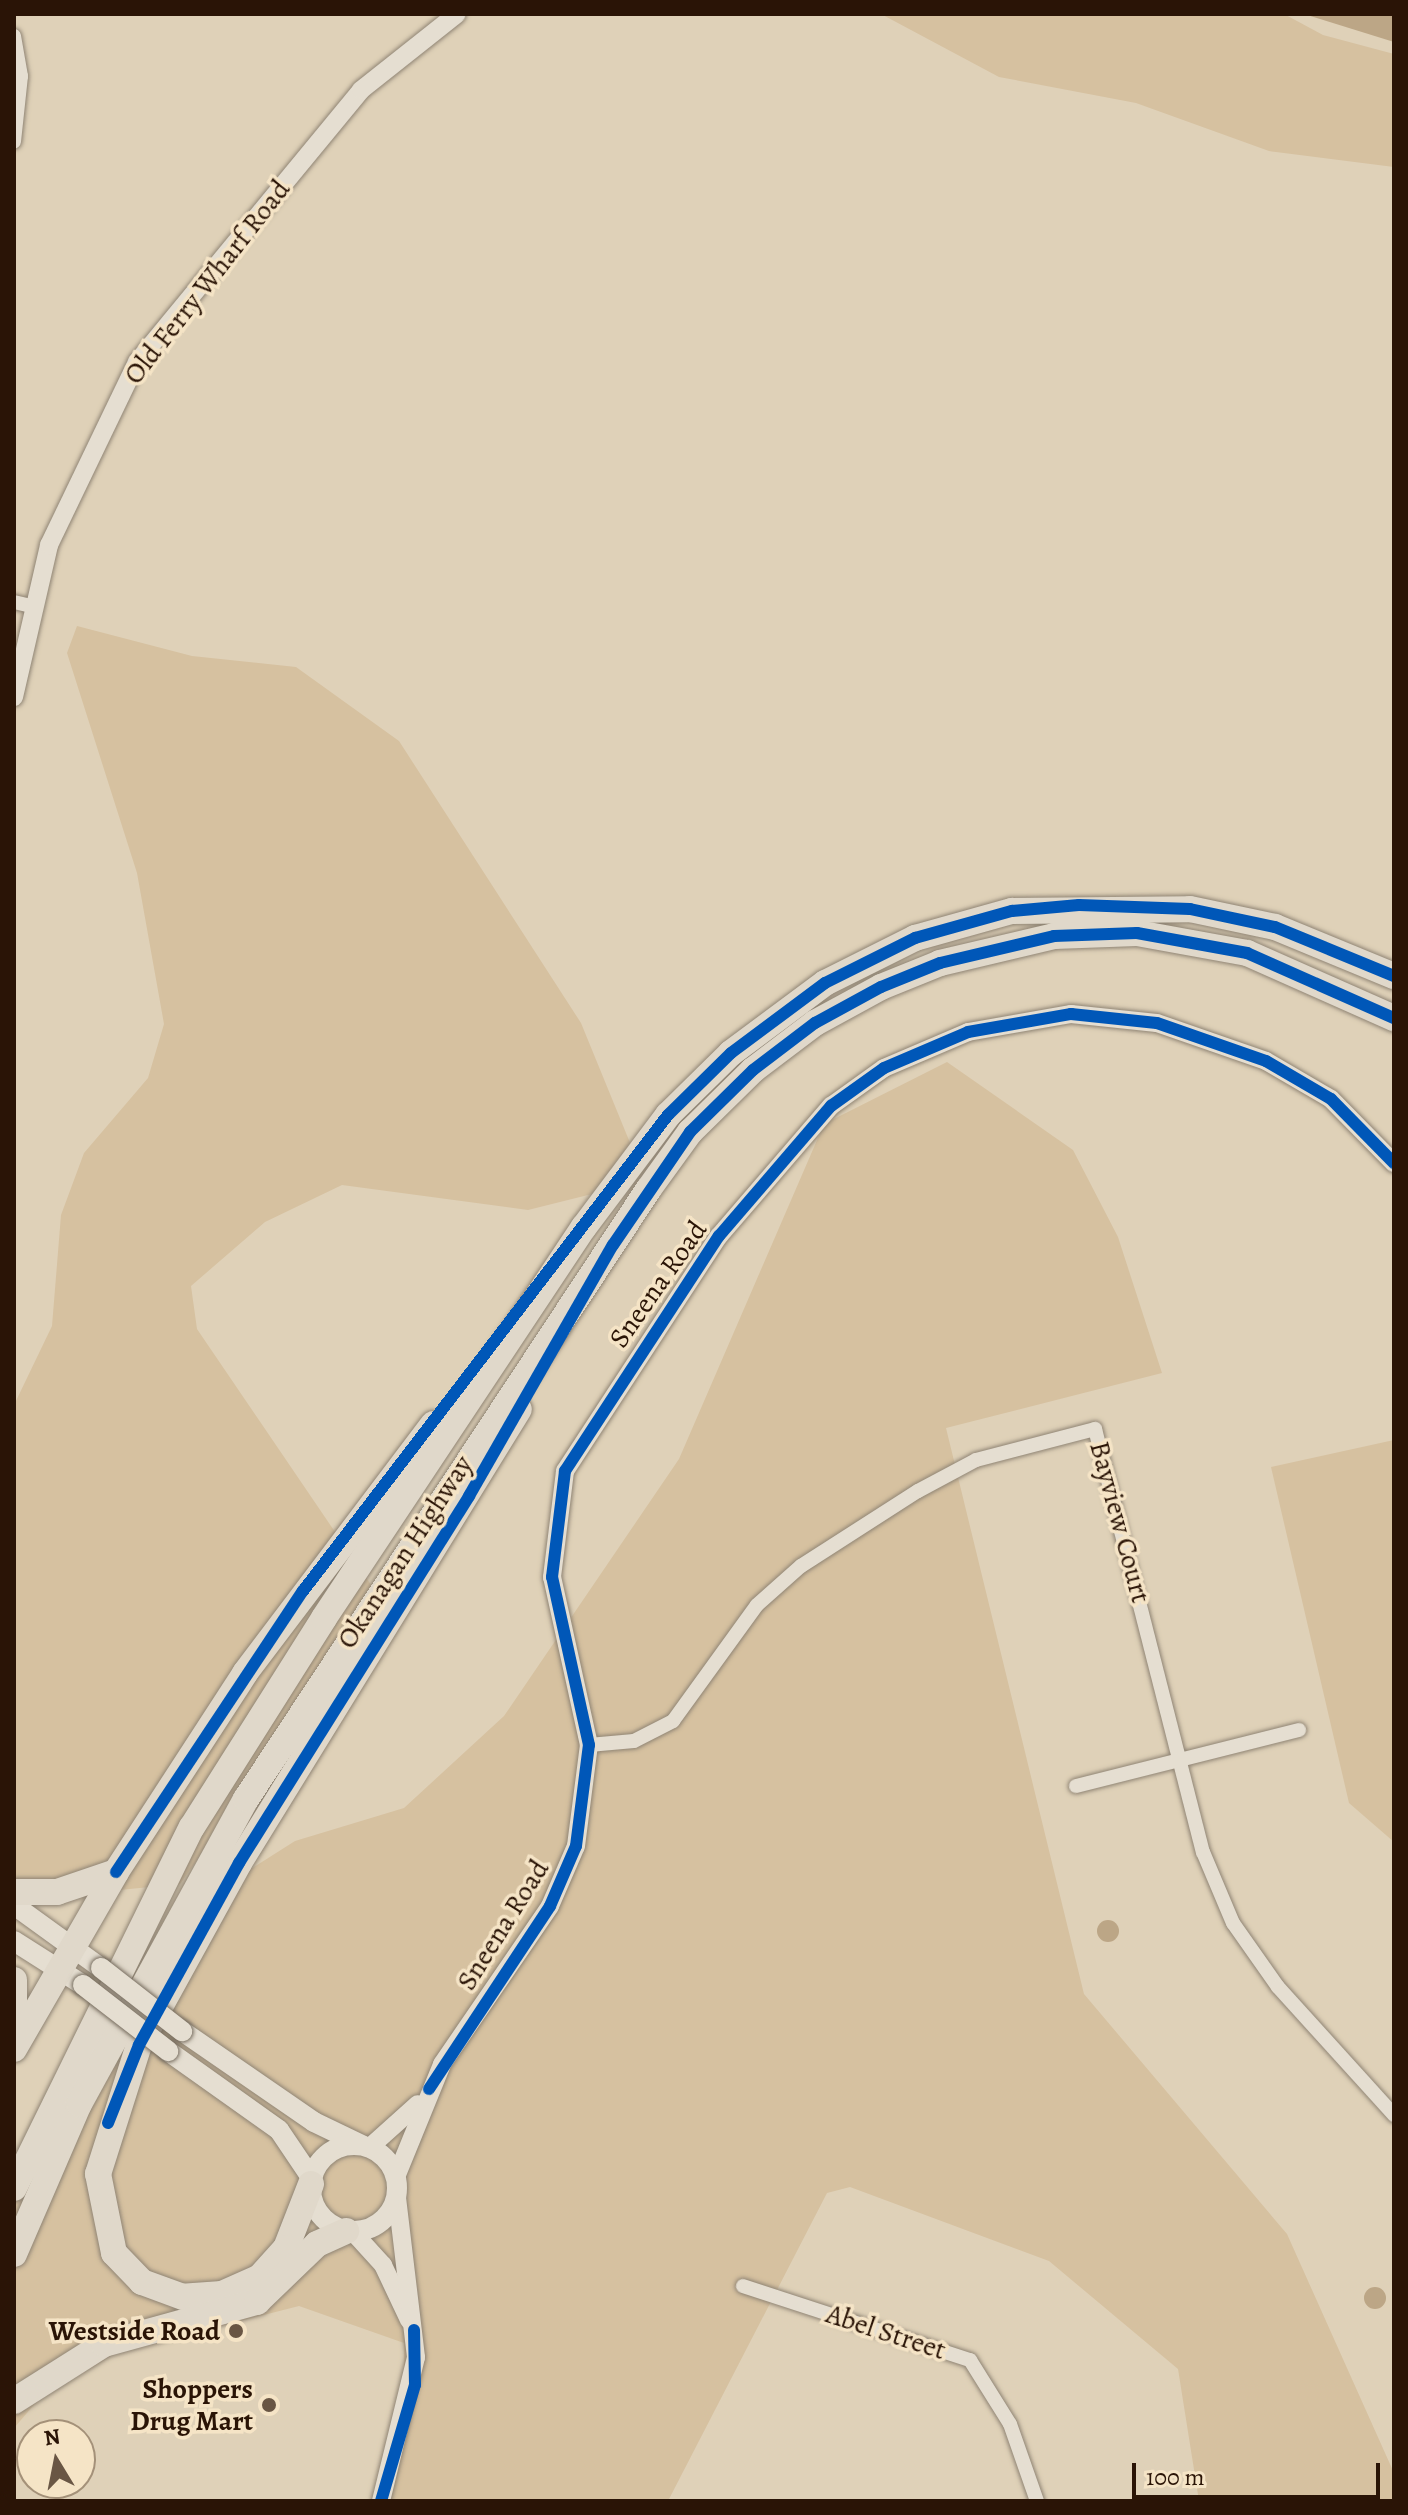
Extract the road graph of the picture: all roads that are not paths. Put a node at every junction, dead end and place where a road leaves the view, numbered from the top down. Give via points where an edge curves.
1 (457, 14) edge
2 (14, 36) edge
3 (14, 137) edge
4 (14, 602) edge
5 (35, 607) junction
6 (14, 697) edge
7 (1394, 976) edge
8 (1394, 1018) edge
9 (1394, 1163) edge
10 (584, 1227) junction
11 (613, 1245) junction
12 (1299, 1730) dead end
13 (589, 1745) junction
14 (1181, 1761) junction
15 (1076, 1786) dead end
16 (116, 1872) junction
17 (14, 1892) edge
18 (14, 1905) edge
19 (14, 1941) edge
20 (73, 1948) junction
21 (60, 1971) junction
22 (14, 1980) edge
23 (14, 2029) edge
24 (14, 2049) edge
25 (429, 2089) junction
26 (1394, 2115) edge
27 (368, 2147) junction
28 (396, 2177) junction
29 (312, 2182) junction
30 (14, 2188) edge
31 (397, 2198) junction
32 (350, 2231) junction
33 (14, 2254) edge
34 (743, 2286) dead end
35 (414, 2330) junction
36 (14, 2401) edge
37 (381, 2501) edge
38 (1037, 2501) edge

1 - 5 street, Old Ferry Wharf Road via 361,90 137,362 49,545
2 - 3 street via 21,76
4 - 5 street
5 - 6 street, Old Ferry Wharf Road
7 - 10 highway, Okanagan Highway via 1275,927 1190,909 1012,911 915,938 825,983 731,1053 668,1115
8 - 11 highway, Okanagan Highway via 1247,953 1137,933 1054,936 940,963 815,1023 753,1070 690,1132
9 - 13 street, Sneena Road via 1331,1099 1279,1068 1157,1023 1071,1014 968,1032 884,1068 841,1098 719,1236 565,1471 552,1577
10 - 16 highway via 303,1591
10 - 30 highway, Okanagan Highway via 192,1827
11 - 29 highway via 469,1496 232,1877 139,2045 108,2123 98,2174 114,2253 142,2282 183,2297 222,2294 260,2277 286,2248
11 - 33 highway, Okanagan Highway via 420,1526 246,1799 79,2104
12 - 14 street
13 - 14 street, Bayview Court via 634,1741 673,1721 757,1605 801,1566 906,1499 976,1460 1095,1429
13 - 25 street, Sneena Road via 585,1801 566,1878
14 - 15 street
14 - 26 street, Bayview Court via 1203,1852 1233,1923 1278,1987
16 - 17 highway via 57,1892
16 - 20 highway
18 - 20 main road
19 - 21 main road
20 - 21 highway
20 - 27 main road, bridge via 314,2122
21 - 24 highway
21 - 29 main road, bridge via 279,2130
22 - 23 highway
25 - 27 street, Sneena Road
25 - 28 street, Sneena Road
27 - 28 main road
27 - 29 main road via 338,2148
28 - 31 main road
29 - 32 main road via 322,2218
31 - 32 main road via 381,2223
31 - 35 street via 395,2226
32 - 35 street via 383,2265
32 - 36 highway via 317,2244 257,2302 104,2344
34 - 38 street, Abel Street via 970,2360 1010,2424
35 - 37 street via 415,2385

